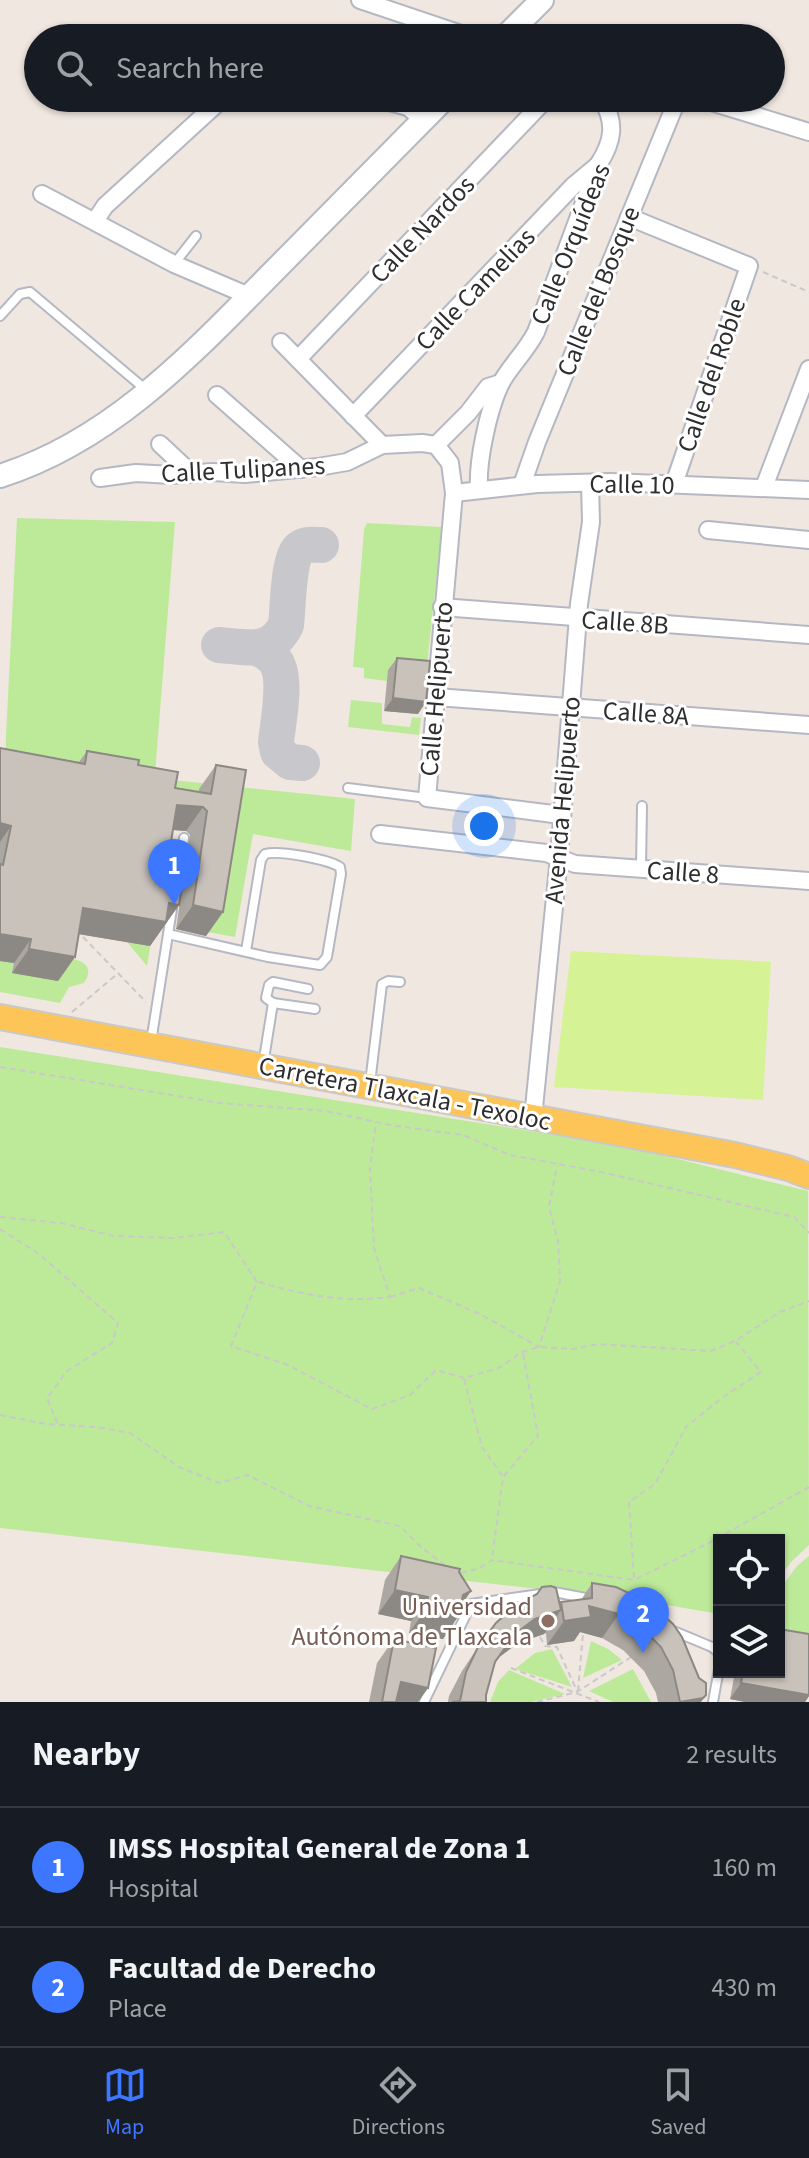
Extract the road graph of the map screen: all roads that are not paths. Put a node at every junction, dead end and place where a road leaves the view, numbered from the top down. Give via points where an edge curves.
1 (360, 0) edge
2 (542, 0) edge
3 (431, 24) edge
4 (520, 24) edge
5 (208, 112) edge
6 (414, 112) edge
7 (431, 112) edge
8 (534, 112) edge
9 (607, 112) edge
10 (672, 112) edge
11 (744, 112) edge
12 (423, 120) junction
13 (809, 132) edge
14 (598, 165) junction
15 (42, 194) dead end
16 (552, 208) junction
17 (629, 217) junction
18 (578, 219) junction
19 (95, 221) junction
20 (196, 236) dead end
21 (174, 264) junction
22 (249, 296) junction
23 (0, 316) edge
24 (281, 342) dead end
25 (298, 359) junction
26 (809, 369) edge
27 (501, 383) junction
28 (149, 392) junction
29 (217, 395) dead end
30 (353, 416) junction
31 (463, 418) junction
32 (485, 437) junction
33 (160, 444) dead end
34 (382, 445) junction
35 (436, 445) junction
36 (301, 469) junction
37 (192, 474) junction
38 (0, 476) edge
39 (100, 478) dead end
40 (590, 483) junction
41 (674, 484) junction
42 (522, 485) junction
43 (764, 487) junction
44 (479, 490) junction
45 (809, 490) edge
46 (454, 493) junction
47 (708, 530) dead end
48 (809, 540) edge
49 (442, 607) junction
50 (578, 618) junction
51 (809, 635) edge
52 (436, 697) junction
53 (570, 707) junction
54 (809, 725) edge
55 (348, 788) dead end
56 (427, 798) junction
57 (642, 806) dead end
58 (561, 815) junction
59 (380, 834) dead end
60 (184, 838) dead end
61 (559, 857) junction
62 (641, 868) junction
63 (809, 881) edge
64 (168, 934) junction
65 (246, 951) junction
66 (400, 982) dead end
67 (308, 989) dead end
68 (273, 1003) junction
69 (315, 1009) dead end
70 (0, 1017) edge
71 (151, 1046) junction
72 (263, 1066) junction
73 (370, 1088) junction
74 (533, 1118) junction
75 (809, 1176) edge
76 (595, 1600) edge
77 (662, 1626) edge
78 (713, 1648) edge
79 (426, 1661) edge
80 (441, 1664) junction
81 (717, 1678) edge
82 (424, 1702) edge
83 (713, 1702) edge

1 - 3 street
2 - 4 main road
5 - 19 street
6 - 12 street
7 - 12 main road
8 - 25 street, Calle Nardos
9 - 14 street, Calle Orquídeas via 612,136
10 - 17 street, Calle del Bosque
11 - 13 street
12 - 22 main road
14 - 16 street, Calle Camelias
14 - 18 street, Calle Orquídeas
15 - 19 street
16 - 18 street
16 - 30 street, Calle Camelias
17 - 41 street, Calle del Roble via 749,266
17 - 42 street, Calle del Bosque
18 - 27 street, Calle Orquídeas via 536,332
19 - 21 street
20 - 21 lane
21 - 22 street
22 - 28 main road
23 - 28 lane via 20,294 30,292
24 - 25 street
25 - 30 street
26 - 43 street
27 - 31 street, Calle Orquídeas via 488,387
27 - 32 street, Calle Orquídeas
28 - 38 main road via 71,447
29 - 36 street
30 - 34 street
31 - 32 street
31 - 35 street, Calle Orquídeas
32 - 44 street, Calle Orquídeas
33 - 37 street
34 - 35 street
34 - 36 street, Calle Tulipanes via 347,462
35 - 46 street via 450,463
36 - 37 street, Calle Tulipanes
37 - 39 street, Calle Tulipanes
40 - 41 street, Calle 10
40 - 42 street, Calle 10
40 - 50 street, Avenida Helipuerto via 591,522
41 - 43 street, Calle 10
42 - 44 street, Calle 10
43 - 45 street, Calle 10
44 - 46 street, Calle 10
46 - 49 street, Calle Helipuerto
47 - 48 street
49 - 50 street, Calle 8B
49 - 52 street, Calle Helipuerto
50 - 51 street, Calle 8B
50 - 53 street, Avenida Helipuerto
52 - 53 street, Calle 8A
52 - 56 street, Calle Helipuerto
53 - 54 street, Calle 8A
53 - 58 street, Avenida Helipuerto
55 - 56 lane
56 - 58 street, Calle Helipuerto
57 - 62 lane
58 - 61 street, Avenida Helipuerto
59 - 61 street, Calle 8
60 - 64 lane
61 - 62 street, Calle 8 via 575,864
61 - 74 street, Avenida Helipuerto
62 - 63 street, Calle 8
64 - 65 lane
64 - 71 lane
65 - 65 lane via 323,964 340,867 265,854
66 - 73 lane via 382,984
67 - 68 lane via 271,983 266,998
68 - 69 lane
68 - 72 lane
70 - 71 main road, Carretera Tlaxcala - Texoloc
71 - 72 main road, Carretera Tlaxcala - Texoloc
72 - 73 main road, Carretera Tlaxcala - Texoloc
73 - 74 main road, Carretera Tlaxcala - Texoloc
74 - 75 main road, Carretera Tlaxcala - Texoloc via 735,1155
76 - 80 lane via 554,1592 471,1604
77 - 78 lane
79 - 80 lane
80 - 82 lane
81 - 83 lane

